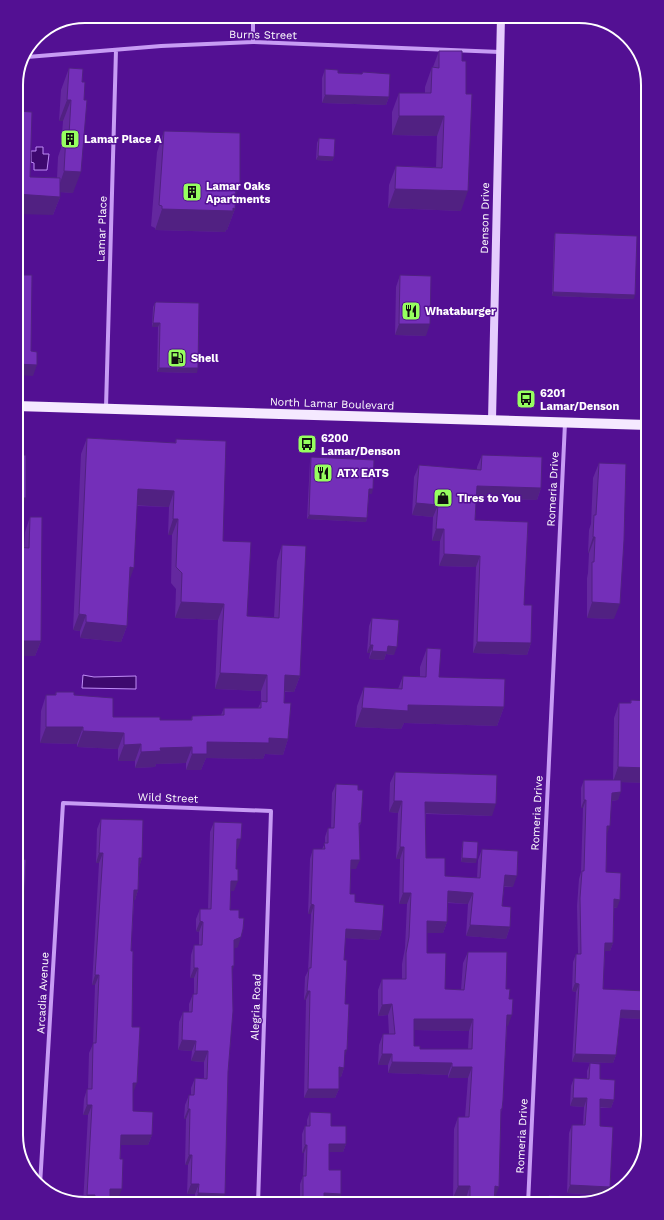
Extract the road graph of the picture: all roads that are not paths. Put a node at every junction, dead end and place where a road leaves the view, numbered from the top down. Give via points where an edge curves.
1 (253, 23) edge
2 (501, 23) edge
3 (253, 42) junction
4 (116, 50) junction
5 (500, 52) junction
6 (29, 57) edge
7 (23, 406) edge
8 (106, 409) junction
9 (492, 420) junction
10 (565, 422) junction
11 (641, 425) edge
12 (63, 803) joint
13 (271, 811) joint
14 (40, 1178) edge
15 (258, 1197) edge
16 (528, 1197) edge

1 - 3 street
2 - 5 street, Denson Drive
3 - 4 street, Burns Street
3 - 5 street, Burns Street
4 - 6 street, Burns Street
4 - 8 street, Lamar Place
5 - 9 street, Denson Drive
7 - 8 main road, North Lamar Boulevard
8 - 9 main road, North Lamar Boulevard
9 - 10 main road, North Lamar Boulevard
10 - 11 main road, North Lamar Boulevard
10 - 16 street, Romeria Drive
12 - 13 street, Wild Street
12 - 14 street, Arcadia Avenue
13 - 15 street, Alegria Road

